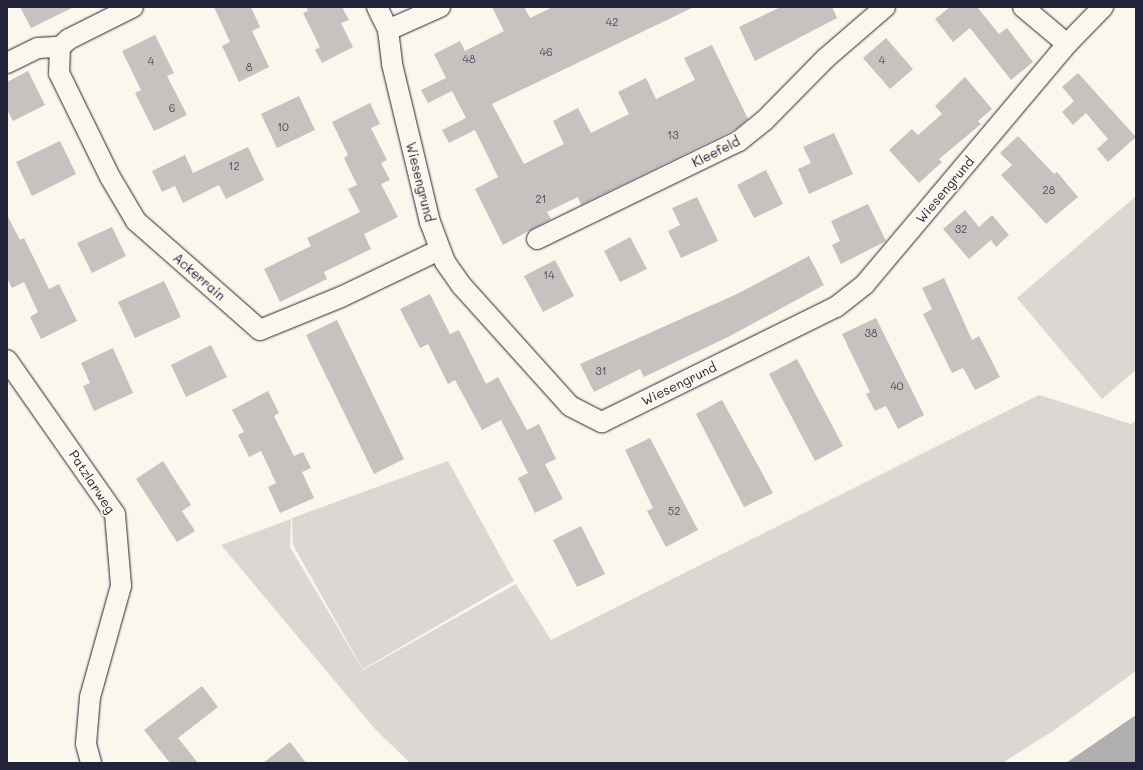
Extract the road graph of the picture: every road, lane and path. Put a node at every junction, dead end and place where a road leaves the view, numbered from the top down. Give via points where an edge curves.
1 (133, 7) edge
2 (377, 7) edge
3 (440, 7) edge
4 (885, 7) edge
5 (1023, 7) edge
6 (1103, 7) edge
7 (388, 30) junction
8 (1067, 44) junction
9 (60, 48) junction
10 (7, 63) edge
11 (537, 239) dead end
12 (439, 250) junction
13 (7, 360) edge
14 (91, 763) edge

1 - 9 street via 69,39
2 - 7 street, Wiesengrund
3 - 7 street
4 - 11 street, Kleefeld via 826,58 764,121 739,141
5 - 8 street
6 - 8 street, Wiesengrund
7 - 12 street, Wiesengrund via 392,64
8 - 12 street, Wiesengrund via 865,284 836,307 602,422 570,406 462,286
9 - 10 street via 38,48
9 - 12 street, Ackerrain via 57,60 59,73 110,177 136,221 260,330 341,297
13 - 14 street, Patzlarweg via 115,514 121,586 90,697 86,744

